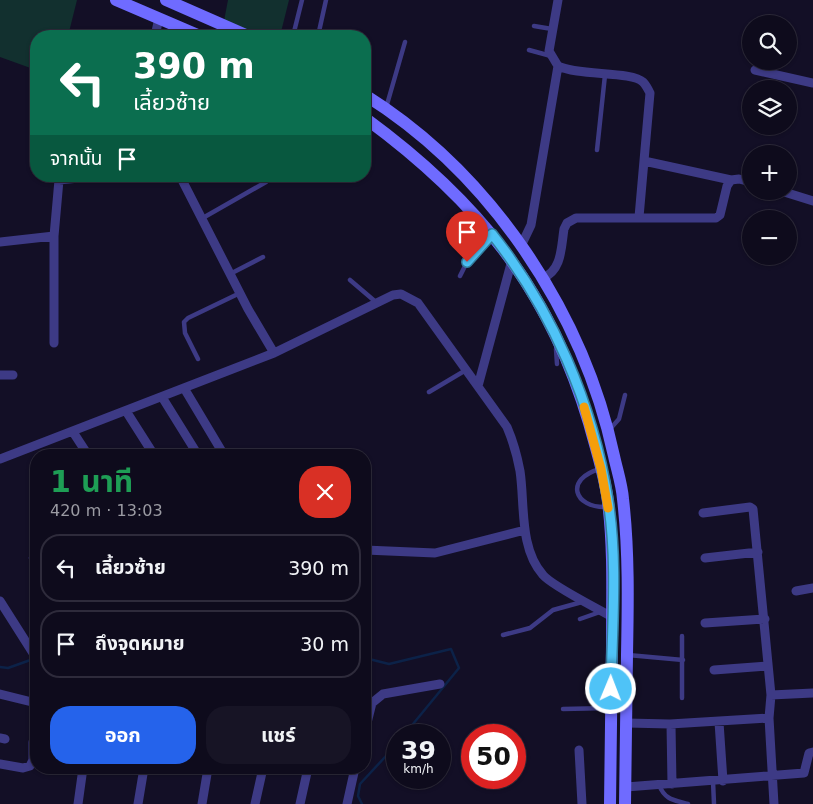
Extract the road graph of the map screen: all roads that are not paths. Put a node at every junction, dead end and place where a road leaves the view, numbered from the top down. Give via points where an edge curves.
1 (116, 0) edge
2 (166, 0) edge
3 (326, 0) edge
4 (558, 0) edge
5 (303, 1) edge
6 (318, 5) dead end
7 (325, 8) junction
8 (159, 18) junction
9 (314, 18) dead end
10 (322, 20) junction
11 (534, 26) dead end
12 (156, 30) edge
13 (186, 30) edge
14 (234, 30) edge
15 (296, 30) edge
16 (319, 30) edge
17 (552, 30) junction
18 (405, 42) dead end
19 (528, 50) dead end
20 (551, 56) junction
21 (558, 66) junction
22 (754, 70) dead end
23 (604, 75) junction
24 (813, 83) edge
25 (371, 99) edge
26 (385, 108) junction
27 (371, 122) edge
28 (597, 150) dead end
29 (644, 161) junction
30 (731, 180) junction
31 (742, 180) edge
32 (59, 182) edge
33 (183, 182) edge
34 (266, 182) dead end
35 (797, 196) edge
36 (813, 201) edge
37 (639, 217) junction
38 (201, 219) junction
39 (492, 234) junction
40 (54, 236) junction
41 (0, 242) edge
42 (521, 246) junction
43 (264, 257) dead end
44 (512, 260) junction
45 (230, 274) junction
46 (460, 276) dead end
47 (543, 278) junction
48 (350, 280) dead end
49 (240, 293) junction
50 (377, 303) junction
51 (557, 340) junction
52 (54, 343) dead end
53 (274, 354) junction
54 (198, 359) dead end
55 (557, 364) dead end
56 (466, 370) junction
57 (0, 375) edge
58 (13, 375) dead end
59 (478, 386) junction
60 (184, 388) junction
61 (428, 392) dead end
62 (625, 395) dead end
63 (162, 397) junction
64 (126, 411) junction
65 (608, 431) junction
66 (72, 432) junction
67 (39, 449) edge
68 (84, 449) edge
69 (150, 449) edge
70 (194, 449) edge
71 (220, 449) edge
72 (30, 452) edge
73 (0, 459) edge
74 (601, 469) junction
75 (608, 507) junction
76 (703, 513) dead end
77 (525, 530) junction
78 (371, 550) edge
79 (758, 552) junction
80 (705, 558) dead end
81 (813, 588) edge
82 (796, 591) dead end
83 (0, 601) edge
84 (586, 601) junction
85 (3, 612) edge
86 (607, 614) junction
87 (580, 619) dead end
88 (765, 619) junction
89 (705, 623) dead end
90 (503, 636) dead end
91 (682, 636) dead end
92 (30, 650) edge
93 (627, 655) junction
94 (682, 660) junction
95 (768, 666) junction
96 (714, 670) dead end
97 (440, 684) dead end
98 (813, 693) edge
99 (0, 694) edge
100 (771, 695) junction
101 (682, 698) dead end
102 (30, 701) edge
103 (371, 708) edge
104 (611, 708) junction
105 (563, 709) dead end
106 (769, 718) junction
107 (719, 722) dead end
108 (627, 723) junction
109 (671, 724) dead end
110 (579, 750) dead end
111 (813, 752) edge
112 (0, 764) edge
113 (30, 766) edge
114 (82, 774) edge
115 (143, 774) edge
116 (207, 774) edge
117 (262, 774) edge
118 (307, 774) edge
119 (354, 774) edge
120 (772, 777) junction
121 (723, 781) junction
122 (713, 782) junction
123 (672, 784) junction
124 (659, 785) junction
125 (626, 787) junction
126 (78, 804) edge
127 (138, 804) edge
128 (202, 804) edge
129 (255, 804) edge
130 (300, 804) edge
131 (347, 804) edge
132 (582, 804) edge
133 (610, 804) edge
134 (626, 804) edge
135 (688, 804) edge
136 (714, 804) edge
137 (774, 804) edge

1 - 8 main road
2 - 14 main road
3 - 7 lane
4 - 17 street
5 - 15 lane
6 - 7 lane
7 - 10 lane
8 - 12 street
8 - 13 main road
9 - 10 lane
10 - 16 lane
11 - 17 lane
17 - 20 street
18 - 26 lane
19 - 20 lane
20 - 21 street
21 - 23 street
21 - 42 street via 531,225
22 - 24 street
23 - 28 lane
23 - 29 street via 630,76 642,81 650,93
25 - 26 main road
26 - 42 main road via 424,139 469,182
27 - 39 main road via 410,151 456,194
29 - 30 street
29 - 37 street
30 - 31 street
30 - 37 street via 720,215 716,218
32 - 40 street
33 - 38 street
34 - 38 lane
35 - 36 street
37 - 47 street via 576,218 568,223 557,268
38 - 45 street
39 - 44 main road
39 - 46 lane via 467,262
40 - 41 street
40 - 52 street
42 - 47 main road
43 - 45 lane
44 - 51 main road
44 - 59 street
45 - 49 street
47 - 65 main road via 586,362
48 - 50 lane
49 - 53 street
49 - 54 lane via 184,322
50 - 53 street
50 - 56 street via 401,294 418,303
51 - 55 lane
51 - 74 main road via 571,367
53 - 60 street
56 - 59 street
56 - 61 lane
57 - 58 street
59 - 77 street via 507,426 515,444
60 - 63 street
60 - 71 street
62 - 65 lane via 619,419
63 - 64 street
63 - 70 street
64 - 66 street
64 - 69 street
65 - 93 main road via 623,498 629,594
66 - 67 street
66 - 68 street
72 - 73 street
74 - 75 main road
74 - 75 lane via 586,473 579,480 577,489 579,497 587,504
75 - 86 main road via 612,561
76 - 79 street via 750,507 754,510
77 - 78 street via 435,553
77 - 84 street via 535,563 544,576
79 - 80 street
79 - 88 street
81 - 82 street
83 - 85 street
84 - 86 street
84 - 90 lane via 553,610 530,628
85 - 92 street
86 - 87 lane
86 - 104 main road
88 - 89 street
88 - 95 street
91 - 94 lane
93 - 94 lane
93 - 108 main road
94 - 101 lane
95 - 96 street
95 - 100 street
97 - 103 street via 383,694
98 - 100 street
99 - 102 street
100 - 106 street
104 - 105 lane
104 - 133 main road
106 - 108 street via 670,724
106 - 120 street
107 - 121 street
108 - 125 main road
109 - 123 street
110 - 132 street
111 - 120 street via 806,758 804,773
112 - 113 street
114 - 126 street
115 - 127 street
116 - 128 street
117 - 129 street
118 - 130 street
119 - 131 street
120 - 121 street
120 - 137 street
121 - 122 street
122 - 123 street
122 - 136 lane
123 - 124 street
124 - 125 street
124 - 135 lane via 668,799
125 - 134 main road

